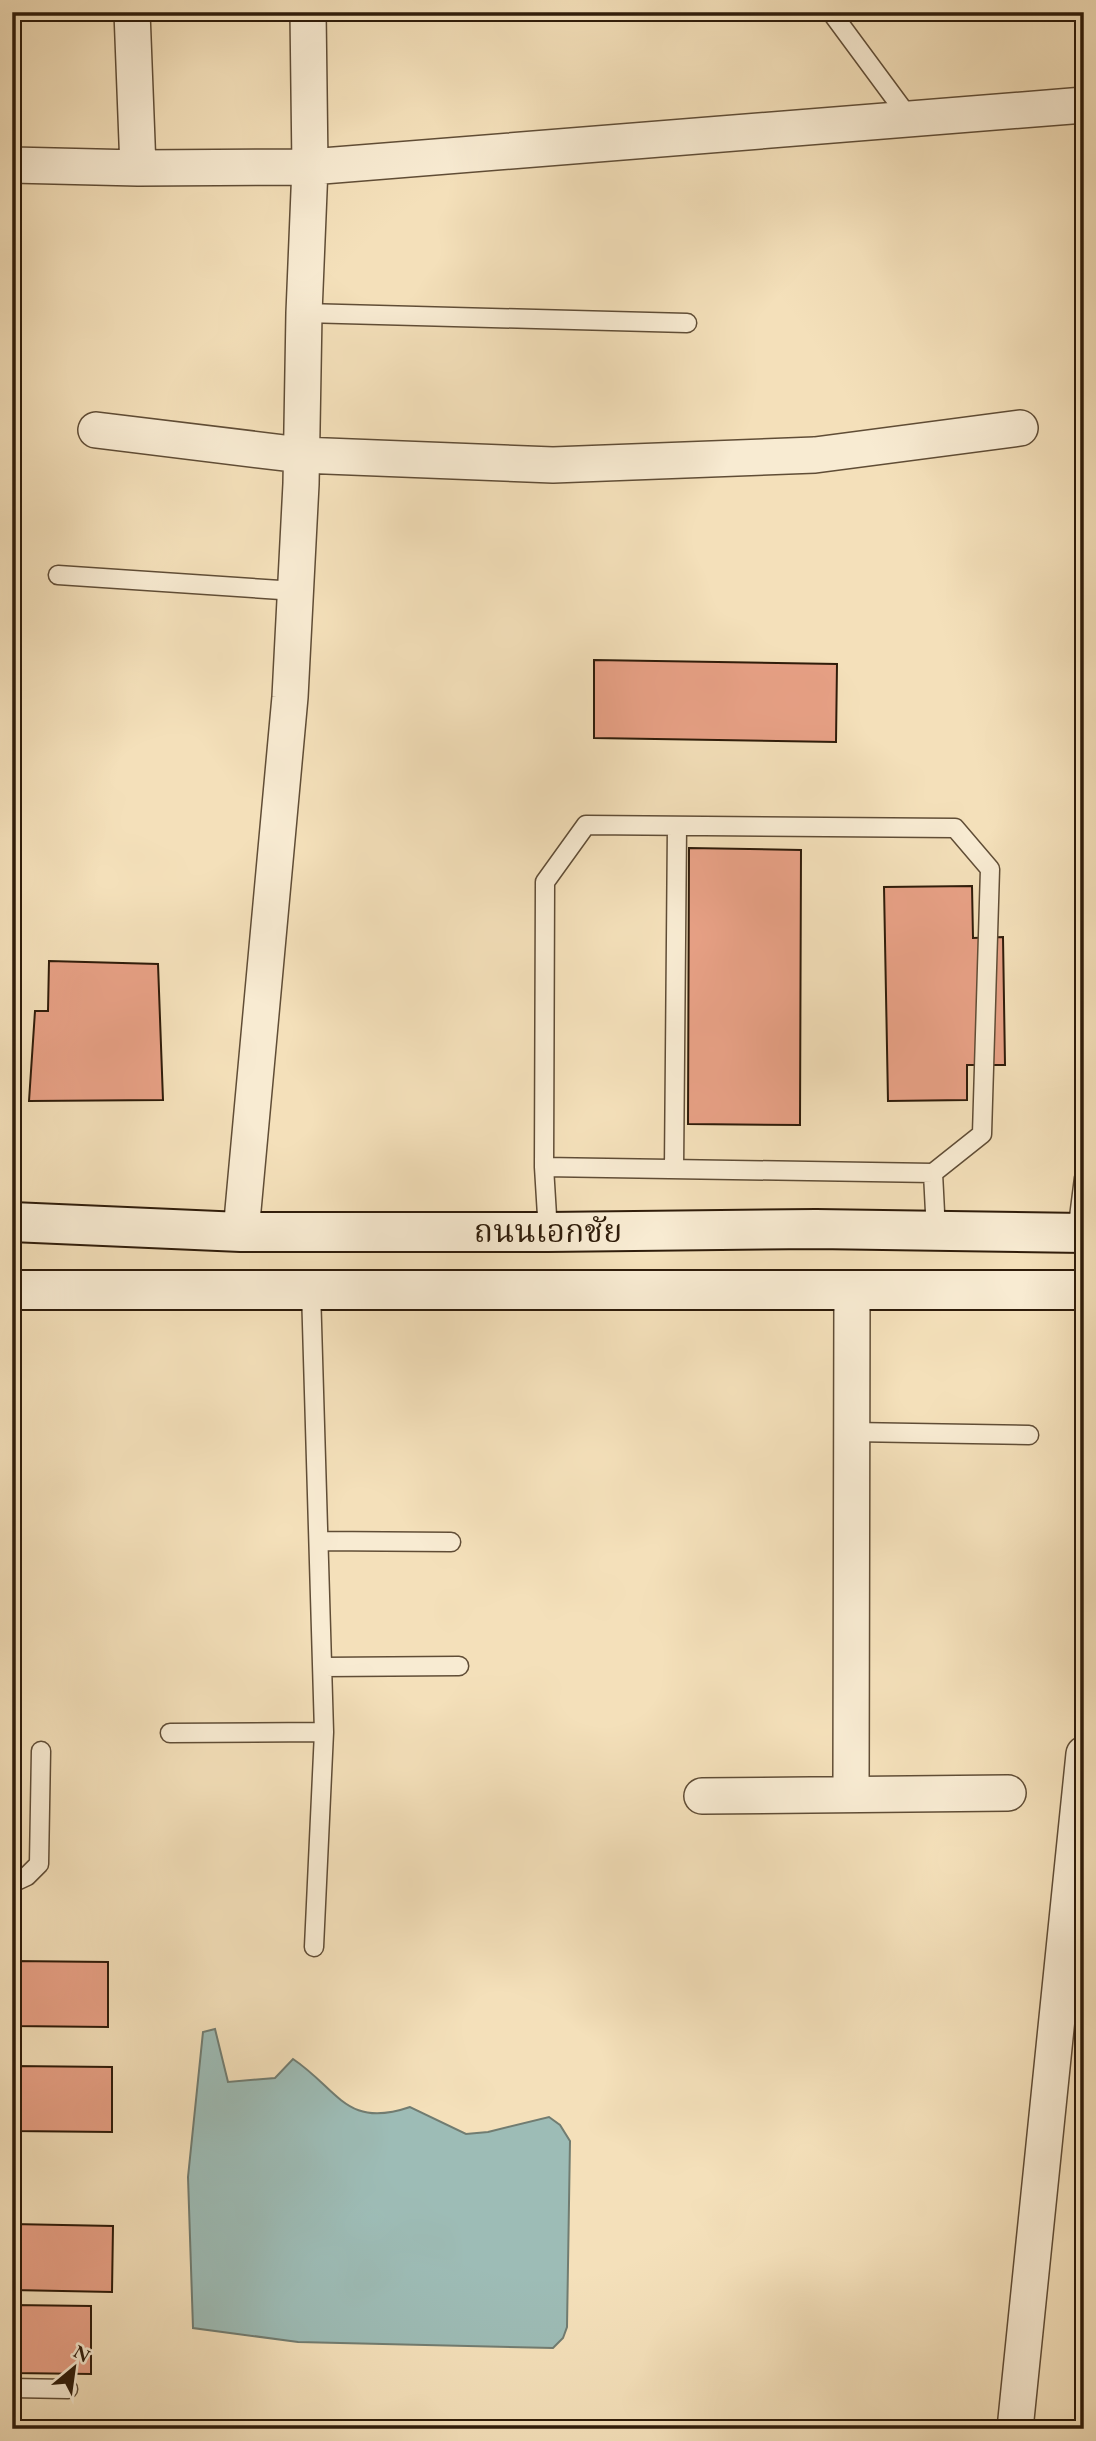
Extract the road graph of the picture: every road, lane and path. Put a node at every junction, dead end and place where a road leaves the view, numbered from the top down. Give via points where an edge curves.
1 (132, 12) edge
2 (308, 12) edge
3 (831, 12) edge
4 (1084, 105) edge
5 (910, 120) junction
6 (12, 165) edge
7 (310, 167) junction
8 (138, 168) junction
9 (304, 313) junction
10 (687, 323) dead end
11 (1020, 428) dead end
12 (96, 430) dead end
13 (302, 456) junction
14 (58, 575) dead end
15 (296, 591) junction
16 (677, 826) junction
17 (544, 1167) junction
18 (674, 1169) junction
19 (933, 1173) junction
20 (1084, 1178) edge
21 (12, 1222) edge
22 (241, 1231) junction
23 (548, 1232) junction
24 (936, 1232) junction
25 (1080, 1233) edge
26 (12, 1290) edge
27 (311, 1290) junction
28 (852, 1290) junction
29 (1084, 1290) edge
30 (852, 1432) junction
31 (1029, 1435) dead end
32 (319, 1541) junction
33 (451, 1542) dead end
34 (459, 1666) dead end
35 (323, 1667) junction
36 (324, 1732) junction
37 (170, 1733) dead end
38 (41, 1751) dead end
39 (1084, 1754) edge
40 (850, 1793) junction
41 (1008, 1793) dead end
42 (702, 1796) dead end
43 (12, 1883) edge
44 (314, 1947) dead end
45 (12, 2388) edge
46 (68, 2389) dead end
47 (1014, 2429) edge

1 - 8 street
2 - 7 street
3 - 5 lane
4 - 5 street
5 - 7 street
6 - 8 street
7 - 8 street
7 - 9 street
9 - 10 lane
9 - 13 street
11 - 13 street via 815,455 553,465
12 - 13 street
13 - 15 street
14 - 15 lane
15 - 22 street
16 - 17 lane via 586,825 545,882
16 - 18 lane
16 - 19 lane via 955,828 990,869 982,1133
17 - 18 lane
17 - 23 lane
18 - 19 lane
19 - 24 lane
20 - 25 lane
21 - 22 main road, ถนนเอกชัย
22 - 23 main road, ถนนเอกชัย
23 - 24 main road, ถนนเอกชัย
24 - 25 main road, ถนนเอกชัย
26 - 27 main road, ถนนเอกชัย
27 - 28 main road, ถนนเอกชัย
27 - 32 lane
28 - 29 main road, ถนนเอกชัย
28 - 30 street
30 - 31 lane
30 - 40 street
32 - 33 lane
32 - 35 lane
34 - 35 lane
35 - 36 lane
36 - 37 lane
36 - 44 lane
38 - 43 lane via 39,1864
39 - 47 street
40 - 41 street
40 - 42 street
45 - 46 lane

